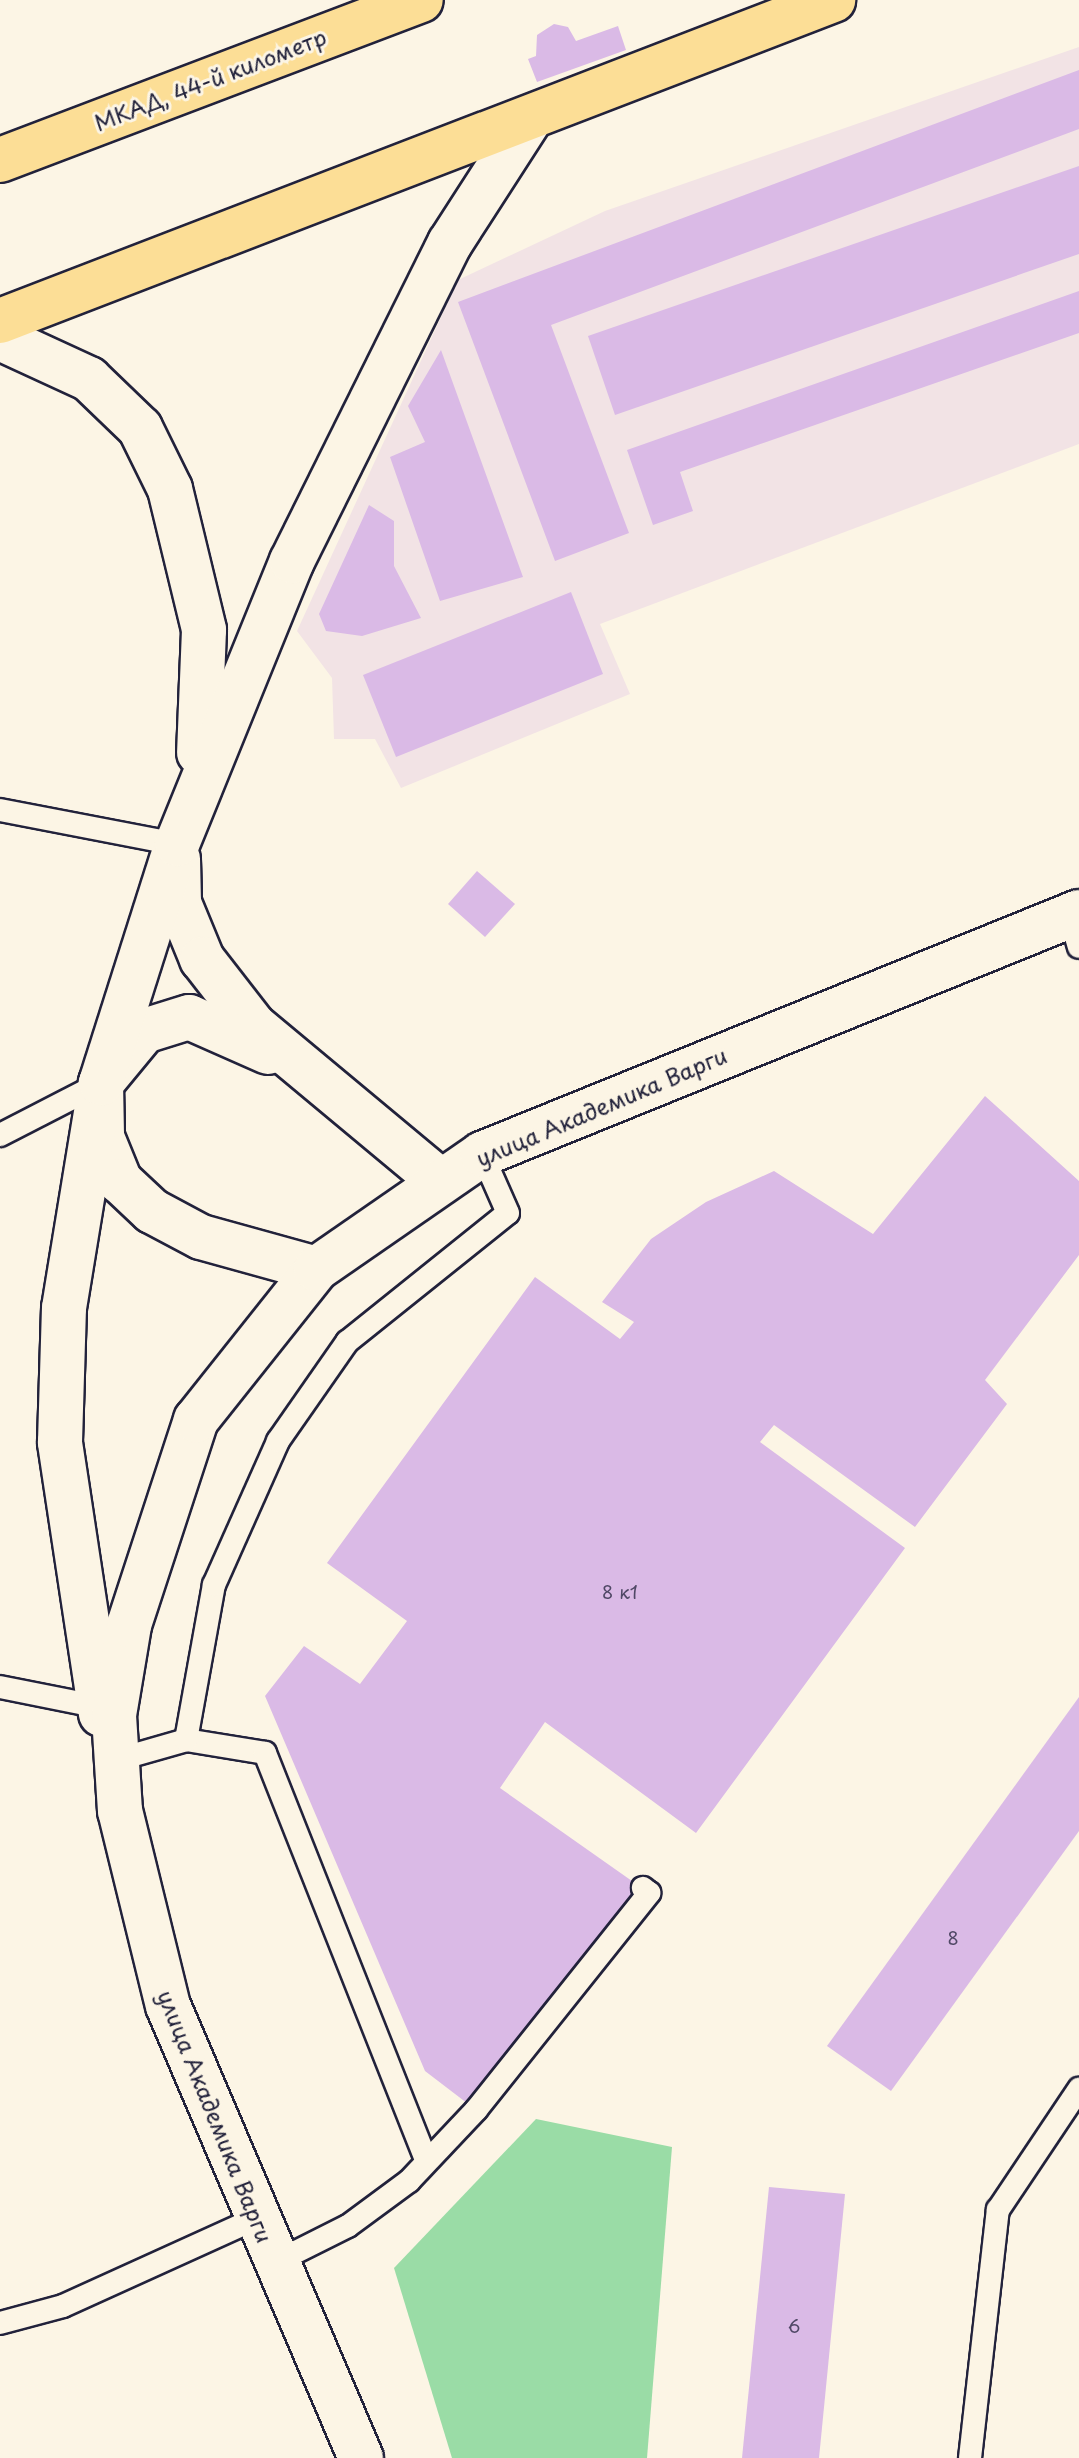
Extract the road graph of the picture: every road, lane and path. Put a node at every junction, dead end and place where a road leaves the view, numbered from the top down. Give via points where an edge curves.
1 (421, 0) edge
2 (833, 0) edge
3 (530, 119) junction
4 (0, 160) edge
5 (0, 321) edge
6 (0, 338) edge
7 (0, 810) edge
8 (177, 844) junction
9 (1076, 925) edge
10 (307, 1077) junction
11 (101, 1083) junction
12 (0, 1135) edge
13 (482, 1154) junction
14 (439, 1180) junction
15 (316, 1269) junction
16 (0, 1687) edge
17 (100, 1707) junction
18 (186, 1740) junction
19 (113, 1761) junction
20 (120, 1811) junction
21 (643, 1888) dead end
22 (1079, 2089) edge
23 (426, 2160) junction
24 (257, 2218) junction
25 (276, 2262) junction
26 (0, 2323) edge
27 (361, 2458) edge
28 (970, 2458) edge

1 - 4 main road, МКАД, 44-й километр
2 - 3 main road
3 - 5 main road
3 - 8 street via 487,178 377,383 292,561
6 - 8 street via 89,379 140,428 170,489 204,630 203,738
7 - 8 lane
8 - 10 street via 179,903 202,959
8 - 11 street
9 - 13 street, улица Академика Варги
10 - 11 street via 244,1036 189,1017 144,1031
10 - 14 street
11 - 12 lane
11 - 15 street via 102,1137 114,1167 152,1211 201,1237
11 - 17 street via 64,1308 60,1442
13 - 14 street, улица Академика Варги
13 - 18 lane via 508,1213 347,1342 278,1441 214,1585
14 - 15 street, улица Академика Варги
15 - 19 street, улица Академика Варги via 196,1420 129,1625
16 - 17 lane
17 - 20 street
18 - 19 lane
18 - 23 lane via 265,1753
19 - 20 street, улица Академика Варги
20 - 24 street, улица Академика Варги via 168,2006
21 - 23 lane via 649,1893 476,2110
22 - 28 lane via 998,2210
23 - 25 lane via 348,2226
24 - 25 street, улица Академика Варги
24 - 26 lane via 63,2306
25 - 27 street, улица Академика Варги

